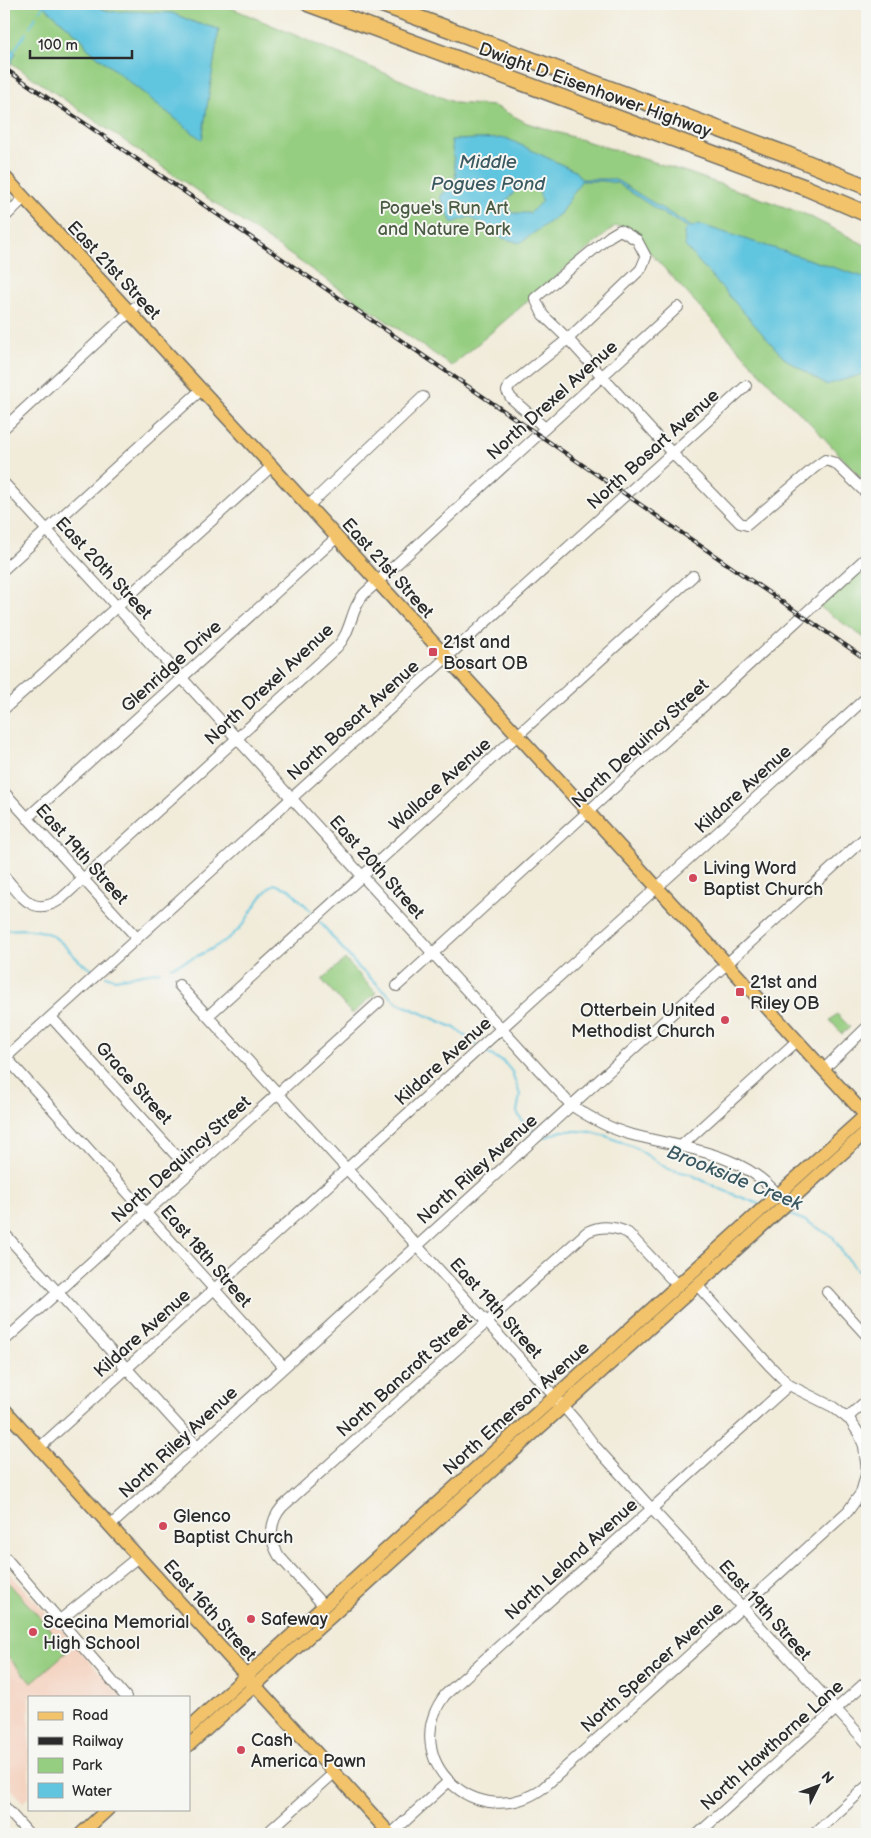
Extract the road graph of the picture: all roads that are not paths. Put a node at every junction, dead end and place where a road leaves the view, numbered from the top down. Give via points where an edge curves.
1 (309, 4) edge
2 (381, 4) edge
3 (4, 176) edge
4 (867, 187) edge
5 (24, 198) junction
6 (867, 214) edge
7 (4, 218) edge
8 (678, 307) dead end
9 (132, 310) junction
10 (568, 339) junction
11 (602, 376) junction
12 (746, 386) dead end
13 (202, 390) junction
14 (423, 397) dead end
15 (4, 428) edge
16 (545, 428) junction
17 (672, 453) junction
18 (272, 466) junction
19 (4, 483) edge
20 (867, 494) edge
21 (308, 506) junction
22 (47, 530) junction
23 (336, 538) junction
24 (867, 557) edge
25 (4, 569) edge
26 (693, 576) dead end
27 (377, 582) junction
28 (117, 606) junction
29 (446, 658) junction
30 (182, 678) junction
31 (867, 697) edge
32 (4, 709) edge
33 (518, 735) junction
34 (237, 738) junction
35 (4, 792) edge
36 (291, 798) junction
37 (589, 812) junction
38 (27, 818) junction
39 (867, 836) edge
40 (4, 876) edge
41 (363, 876) junction
42 (82, 878) junction
43 (658, 888) junction
44 (137, 938) junction
45 (433, 953) junction
46 (728, 964) junction
47 (179, 985) dead end
48 (397, 986) dead end
49 (379, 1002) dead end
50 (208, 1016) junction
51 (51, 1017) junction
52 (867, 1027) edge
53 (502, 1029) junction
54 (798, 1040) junction
55 (4, 1057) edge
56 (824, 1069) junction
57 (279, 1093) junction
58 (572, 1105) junction
59 (867, 1115) edge
60 (867, 1131) edge
61 (681, 1146) junction
62 (348, 1168) junction
63 (191, 1172) junction
64 (780, 1199) junction
65 (146, 1213) junction
66 (4, 1233) edge
67 (417, 1245) junction
68 (697, 1285) junction
69 (678, 1286) junction
70 (213, 1290) junction
71 (57, 1292) junction
72 (827, 1292) dead end
73 (487, 1322) junction
74 (867, 1336) edge
75 (4, 1340) edge
76 (284, 1367) junction
77 (127, 1369) junction
78 (789, 1385) junction
79 (867, 1400) edge
80 (559, 1401) junction
81 (4, 1409) edge
82 (847, 1418) junction
83 (197, 1446) junction
84 (39, 1448) junction
85 (867, 1471) edge
86 (651, 1508) junction
87 (110, 1526) junction
88 (4, 1556) edge
89 (138, 1557) junction
90 (324, 1606) junction
91 (742, 1608) junction
92 (60, 1620) junction
93 (250, 1681) junction
94 (867, 1681) edge
95 (125, 1696) edge
96 (835, 1710) junction
97 (190, 1727) edge
98 (867, 1743) edge
99 (190, 1744) edge
100 (334, 1773) junction
101 (448, 1782) junction
102 (867, 1786) edge
103 (4, 1806) edge
104 (107, 1810) edge
105 (29, 1834) edge
106 (81, 1834) edge
107 (266, 1834) edge
108 (391, 1834) edge
109 (698, 1834) edge
110 (814, 1834) edge

1 - 6 highway, Dwight D Eisenhower Highway via 804,187
2 - 4 highway, Dwight D Eisenhower Highway
3 - 5 main road, East 21st Street
5 - 7 street
5 - 9 main road, East 21st Street
8 - 11 street, North Drexel Avenue
9 - 13 main road, East 21st Street
9 - 15 street
10 - 10 street via 543,315 535,298 620,230 637,240 646,257 641,269
10 - 11 street
10 - 16 street via 507,391
11 - 16 street, North Drexel Avenue
11 - 17 street
12 - 17 street, North Bosart Avenue
13 - 18 main road, East 21st Street
13 - 22 street
14 - 21 street
16 - 27 street, North Drexel Avenue
17 - 20 street via 740,523 747,525 821,462 829,460 836,463
17 - 29 street, North Bosart Avenue
18 - 21 main road, East 21st Street
18 - 28 street
19 - 22 street, East 20th Street
21 - 23 main road, East 21st Street
22 - 25 street
22 - 28 street, East 20th Street
23 - 27 main road, East 21st Street
23 - 30 street, Glenridge Drive
24 - 37 street, North Dequincy Street
26 - 33 street, Wallace Avenue
27 - 29 main road, East 21st Street
27 - 34 street, North Drexel Avenue via 359,601 348,632 339,645
28 - 30 street, East 20th Street
28 - 32 street
29 - 33 main road, East 21st Street
29 - 36 street, North Bosart Avenue
30 - 34 street, East 20th Street
30 - 38 street, Glenridge Drive
31 - 43 street, Kildare Avenue
33 - 37 main road, East 21st Street
33 - 41 street, Wallace Avenue
34 - 36 street, East 20th Street
34 - 42 street, North Drexel Avenue
35 - 38 street, East 19th Street
36 - 41 street, East 20th Street
36 - 44 street, North Bosart Avenue
37 - 43 main road, East 21st Street
37 - 45 street, North Dequincy Street
38 - 42 street, East 19th Street
39 - 46 street, North Riley Avenue
40 - 42 street, North Drexel Avenue via 31,905 41,907 61,899
41 - 45 street, East 20th Street
41 - 50 street, Wallace Avenue
42 - 44 street, East 19th Street
43 - 46 main road, East 21st Street
43 - 53 street, Kildare Avenue
44 - 51 street, North Bosart Avenue
45 - 48 street, North Dequincy Street
45 - 53 street, East 20th Street
46 - 54 main road, East 21st Street
46 - 58 street, North Riley Avenue
47 - 50 street, East 19th Street
49 - 57 street, North Dequincy Street
50 - 57 street, East 19th Street
51 - 55 street, North Bosart Avenue
51 - 63 street, Grace Street
52 - 56 street
53 - 58 street, East 20th Street
53 - 62 street, Kildare Avenue
54 - 56 main road, East 21st Street
54 - 61 street
55 - 65 street, East 18th Street
56 - 59 main road, East 21st Street
57 - 62 street, East 19th Street
57 - 63 street, North Dequincy Street
58 - 61 street, East 20th Street via 612,1128
58 - 67 street, North Riley Avenue
59 - 64 main road, North Emerson Avenue
60 - 64 main road, North Emerson Avenue
61 - 64 street, East 20th Street via 739,1165 763,1180
62 - 67 street, East 19th Street
62 - 70 street, Kildare Avenue
63 - 65 street, North Dequincy Street
64 - 68 main road, North Emerson Avenue via 773,1217
64 - 69 main road, North Emerson Avenue via 759,1212
65 - 70 street, East 18th Street
65 - 71 street, North Dequincy Street
66 - 71 street
67 - 73 street, East 19th Street
67 - 76 street, North Riley Avenue
68 - 78 street
68 - 80 main road, North Emerson Avenue
69 - 73 street, North Bancroft Street via 632,1236 618,1228 606,1227 582,1236
69 - 80 main road, North Emerson Avenue
70 - 76 street, East 18th Street
70 - 77 street, Kildare Avenue
71 - 75 street, North Dequincy Street
71 - 77 street
72 - 74 street
73 - 80 street, East 19th Street
73 - 90 street, North Bancroft Street via 276,1515 272,1536 278,1556
76 - 83 street, North Riley Avenue
77 - 83 street
77 - 84 street, Kildare Avenue
78 - 82 street
78 - 86 street, North Leland Avenue
79 - 82 street
80 - 86 street, East 19th Street
80 - 90 main road, North Emerson Avenue
80 - 93 main road, North Emerson Avenue
81 - 84 main road, East 16th Street
82 - 85 street via 864,1446
83 - 87 street, North Riley Avenue
84 - 87 main road, East 16th Street
85 - 91 street, North Spencer Avenue via 862,1490 850,1509
86 - 91 street, East 19th Street
86 - 101 street, North Leland Avenue via 443,1698 433,1720 431,1742 440,1770
87 - 89 main road, East 16th Street
88 - 92 street
89 - 92 street
89 - 93 main road, East 16th Street
90 - 93 main road, North Emerson Avenue
91 - 96 street, East 19th Street
91 - 101 street, North Spencer Avenue via 537,1792 513,1802 488,1802 467,1795
92 - 95 street
93 - 97 main road, North Emerson Avenue
93 - 99 main road, North Emerson Avenue
93 - 100 main road, East 16th Street
94 - 96 street, North Hawthorne Lane
96 - 98 street, East 19th Street
96 - 109 street, North Hawthorne Lane
100 - 107 street
100 - 108 main road, East 16th Street
101 - 108 street
102 - 110 street
103 - 105 street
104 - 106 main road

